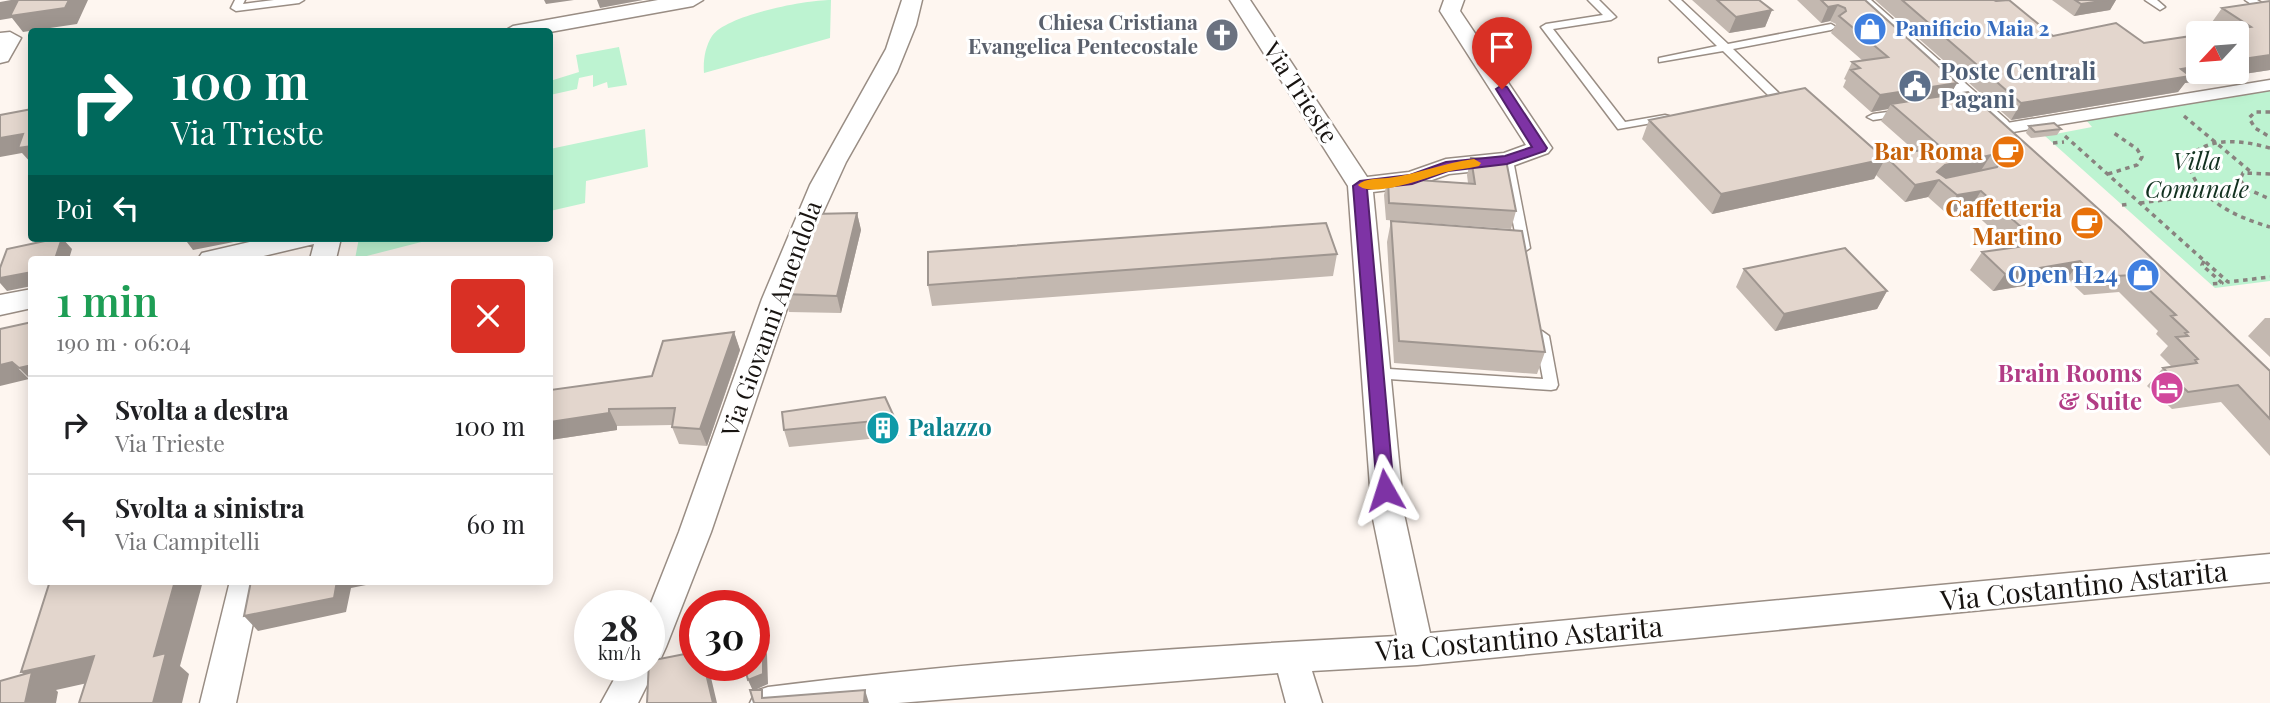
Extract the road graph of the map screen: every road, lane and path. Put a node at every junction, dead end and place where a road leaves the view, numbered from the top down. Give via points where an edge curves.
1 (240, 0) edge
2 (299, 0) edge
3 (693, 0) edge
4 (912, 0) edge
5 (1240, 0) edge
6 (1454, 0) edge
7 (1593, 0) edge
8 (1675, 0) edge
9 (2250, 0) edge
10 (1866, 13) edge
11 (2270, 13) edge
12 (1831, 27) edge
13 (536, 28) edge
14 (0, 39) edge
15 (1727, 47) junction
16 (0, 56) edge
17 (1663, 60) dead end
18 (2270, 85) edge
19 (1752, 102) edge
20 (2175, 109) dead end
21 (1921, 110) edge
22 (2270, 112) edge
23 (1674, 117) edge
24 (1874, 117) dead end
25 (2001, 129) junction
26 (2104, 129) dead end
27 (2270, 137) edge
28 (2216, 142) junction
29 (2268, 148) edge
30 (2042, 150) joint
31 (1507, 160) junction
32 (2251, 172) junction
33 (2107, 174) junction
34 (2270, 174) edge
35 (1360, 186) junction
36 (2247, 189) junction
37 (2206, 194) junction
38 (2270, 200) edge
39 (2139, 203) junction
40 (2130, 204) dead end
41 (2122, 205) dead end
42 (2270, 227) edge
43 (1496, 239) edge
44 (1523, 241) junction
45 (288, 242) edge
46 (225, 256) edge
47 (1528, 267) edge
48 (2270, 276) edge
49 (2225, 282) junction
50 (2210, 284) dead end
51 (28, 300) edge
52 (0, 305) edge
53 (1538, 320) edge
54 (1374, 373) junction
55 (2270, 568) edge
56 (245, 585) edge
57 (665, 612) edge
58 (1417, 650) junction
59 (1292, 657) junction
60 (631, 681) edge
61 (218, 703) edge
62 (619, 703) edge
63 (768, 703) edge
64 (1304, 703) edge

1 - 2 lane via 236,8
3 - 13 street
4 - 57 street, Via Giovanni Amendola via 901,40 822,184 794,252
5 - 35 street, Via Trieste
6 - 31 street via 1450,11 1540,148
7 - 23 lane via 1611,18 1546,27 1622,126
8 - 15 lane
9 - 11 lane
10 - 25 street via 1964,103
12 - 15 lane
14 - 16 street via 10,38
15 - 17 lane
15 - 19 lane via 1778,98
18 - 25 street
20 - 28 path
21 - 24 lane
22 - 27 path via 2255,112 2249,118
25 - 30 street
26 - 33 path via 2127,141 2142,157 2125,171
27 - 29 path
28 - 29 path
28 - 32 path
28 - 37 path via 2195,148 2187,158 2188,171
30 - 33 path via 2064,139
31 - 35 street via 1446,167 1412,179
31 - 44 lane
32 - 34 path
32 - 36 path via 2241,176
33 - 39 path
35 - 54 street, Via Trieste via 1376,231
36 - 37 path
36 - 38 path
37 - 39 path
37 - 42 path via 2238,215
39 - 49 path
40 - 41 path
43 - 44 street
44 - 47 lane
45 - 46 street
48 - 49 path
49 - 50 path
51 - 52 street
53 - 54 lane via 1551,385
54 - 58 street, Via Trieste via 1388,514
55 - 58 street, Via Costantino Astarita
56 - 61 street
58 - 59 street, Via Costantino Astarita
59 - 63 street, Via Costantino Astarita via 922,684
59 - 64 street
60 - 62 street

